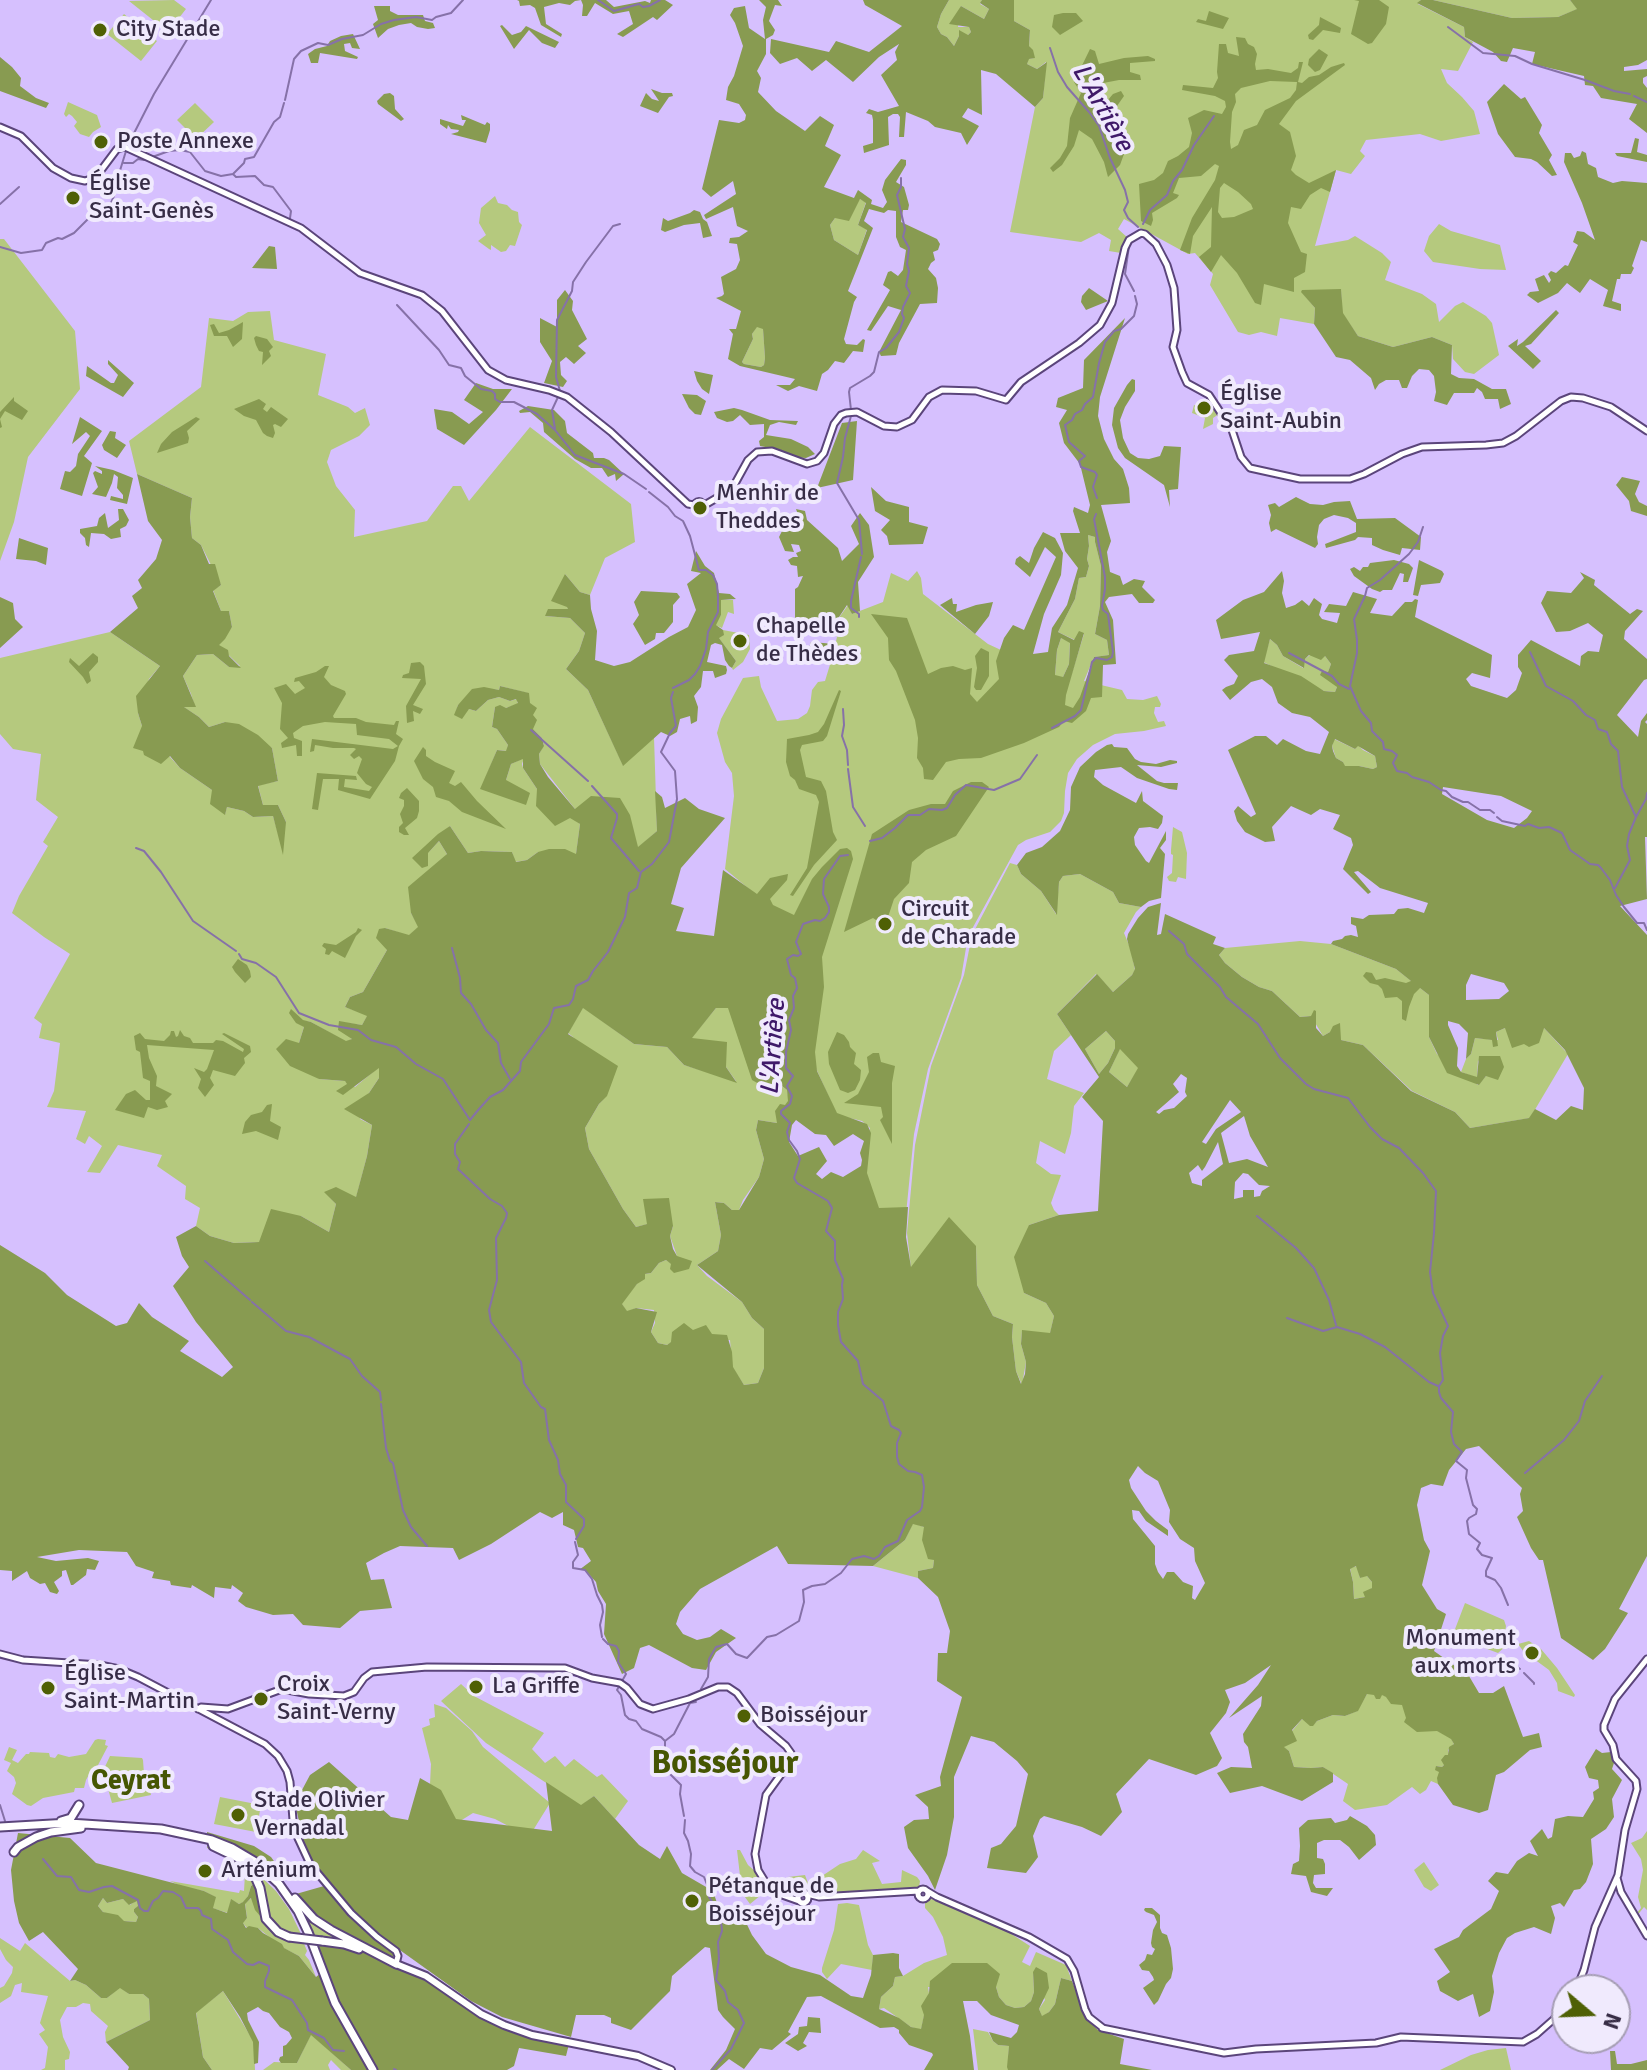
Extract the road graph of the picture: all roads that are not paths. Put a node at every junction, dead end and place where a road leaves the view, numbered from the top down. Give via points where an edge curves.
1 (0, 127) edge
2 (1647, 431) edge
3 (0, 1654) edge
4 (1647, 1659) edge
5 (198, 1709) junction
6 (79, 1805) dead end
7 (71, 1818) junction
8 (83, 1818) dead end
9 (34, 1825) junction
10 (157, 1825) dead end
11 (81, 1828) junction
12 (0, 1829) edge
13 (201, 1836) junction
14 (212, 1843) junction
15 (14, 1852) dead end
16 (267, 1872) junction
17 (1616, 1888) junction
18 (1647, 1936) edge
19 (396, 1964) junction
20 (1582, 1974) edge
21 (1551, 2020) edge
22 (1102, 2028) junction
23 (1267, 2049) junction
24 (371, 2070) edge
25 (671, 2070) edge

1 - 2 main road via 21,136 53,168 73,179 96,177 120,147 127,147 301,228 360,273 422,295 442,311 488,370 567,397 698,511 732,489 757,452 772,451 807,464 817,461 834,424 846,413 897,427 912,420 929,397 942,390 976,391 1006,400 1021,382 1100,325 1112,303 1125,248 1141,233 1156,244 1174,288 1175,356 1189,384 1209,395 1232,430 1246,466 1300,479 1356,477 1428,446 1503,443 1566,398 1576,397 1605,404
3 - 5 main road via 111,1666
4 - 17 main road via 1616,1696 1604,1727 1616,1759 1635,1780 1636,1792
5 - 19 main road via 265,1744 284,1763 297,1836 310,1864 351,1913 398,1953
5 - 22 main road via 228,1709 282,1689 344,1696 372,1672 427,1667 571,1670 620,1683 646,1708 718,1687 733,1690 791,1753 766,1795 755,1848 757,1868 770,1887 803,1898 910,1893 923,1899 927,1894 937,1897 1057,1955 1073,1972 1089,2017
6 - 7 highway
7 - 8 highway
7 - 9 highway
9 - 12 highway
9 - 13 highway via 111,1825
10 - 13 highway
11 - 12 highway
11 - 14 highway via 161,1833
11 - 15 highway via 43,1834
13 - 16 highway via 232,1848
14 - 19 highway, bridge via 253,1872 273,1928 289,1937 351,1946
14 - 24 highway via 254,1866 289,1903 331,2005
16 - 19 highway via 314,1919
16 - 24 highway via 298,1911 335,2003
17 - 18 main road
17 - 20 main road via 1595,1927
19 - 25 main road via 426,1976 504,2025 638,2056
21 - 23 main road via 1523,2042 1401,2037
22 - 23 main road via 1213,2052
22 - 23 main road via 1212,2055

